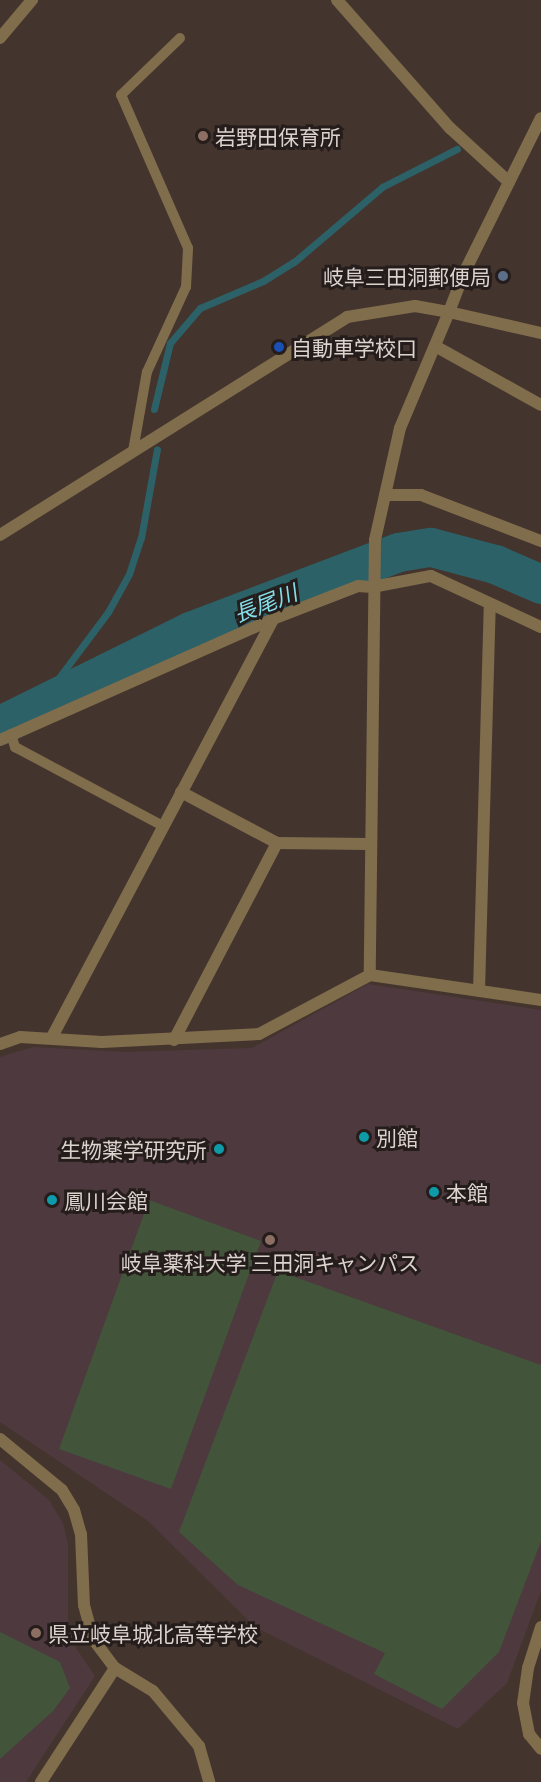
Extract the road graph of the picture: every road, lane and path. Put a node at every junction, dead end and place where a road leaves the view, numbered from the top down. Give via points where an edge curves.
1 (32, 0) edge
2 (337, 0) edge
3 (0, 38) edge
4 (180, 38) dead end
5 (541, 118) edge
6 (509, 182) junction
7 (448, 312) junction
8 (541, 333) edge
9 (435, 345) junction
10 (541, 405) edge
11 (133, 451) junction
12 (385, 495) junction
13 (0, 535) edge
14 (541, 541) edge
15 (372, 587) junction
16 (490, 605) junction
17 (273, 619) junction
18 (541, 627) edge
19 (6, 737) edge
20 (181, 792) junction
21 (163, 826) junction
22 (277, 843) junction
23 (369, 844) junction
24 (370, 975) junction
25 (479, 991) junction
26 (541, 1000) edge
27 (52, 1037) junction
28 (174, 1040) junction
29 (0, 1044) edge
30 (0, 1439) edge
31 (541, 1628) edge
32 (116, 1668) junction
33 (541, 1749) edge
34 (41, 1782) edge
35 (209, 1782) edge

1 - 3 street
2 - 6 street via 450,129
4 - 11 lane via 121,94 188,248 186,287 147,372
5 - 6 street
6 - 7 street
7 - 8 street
7 - 9 street
7 - 11 street via 415,306 347,317
9 - 10 street
9 - 12 street via 400,428
11 - 13 street
12 - 14 street via 421,495
12 - 15 street via 375,540
15 - 16 street via 431,576
15 - 17 street via 358,586
15 - 23 street
16 - 18 street
16 - 25 street
17 - 19 street
17 - 20 street
19 - 21 lane via 15,747
20 - 21 street
20 - 22 street
21 - 27 street
22 - 23 street
22 - 28 street
23 - 24 street
24 - 25 street
24 - 28 street via 259,1034
25 - 26 street
27 - 28 street via 102,1042
27 - 29 street via 20,1037
30 - 32 street via 62,1490 74,1510 81,1534 84,1605 93,1639
31 - 33 street via 528,1668 523,1703 529,1734
32 - 34 street
32 - 35 street via 153,1691 199,1746

